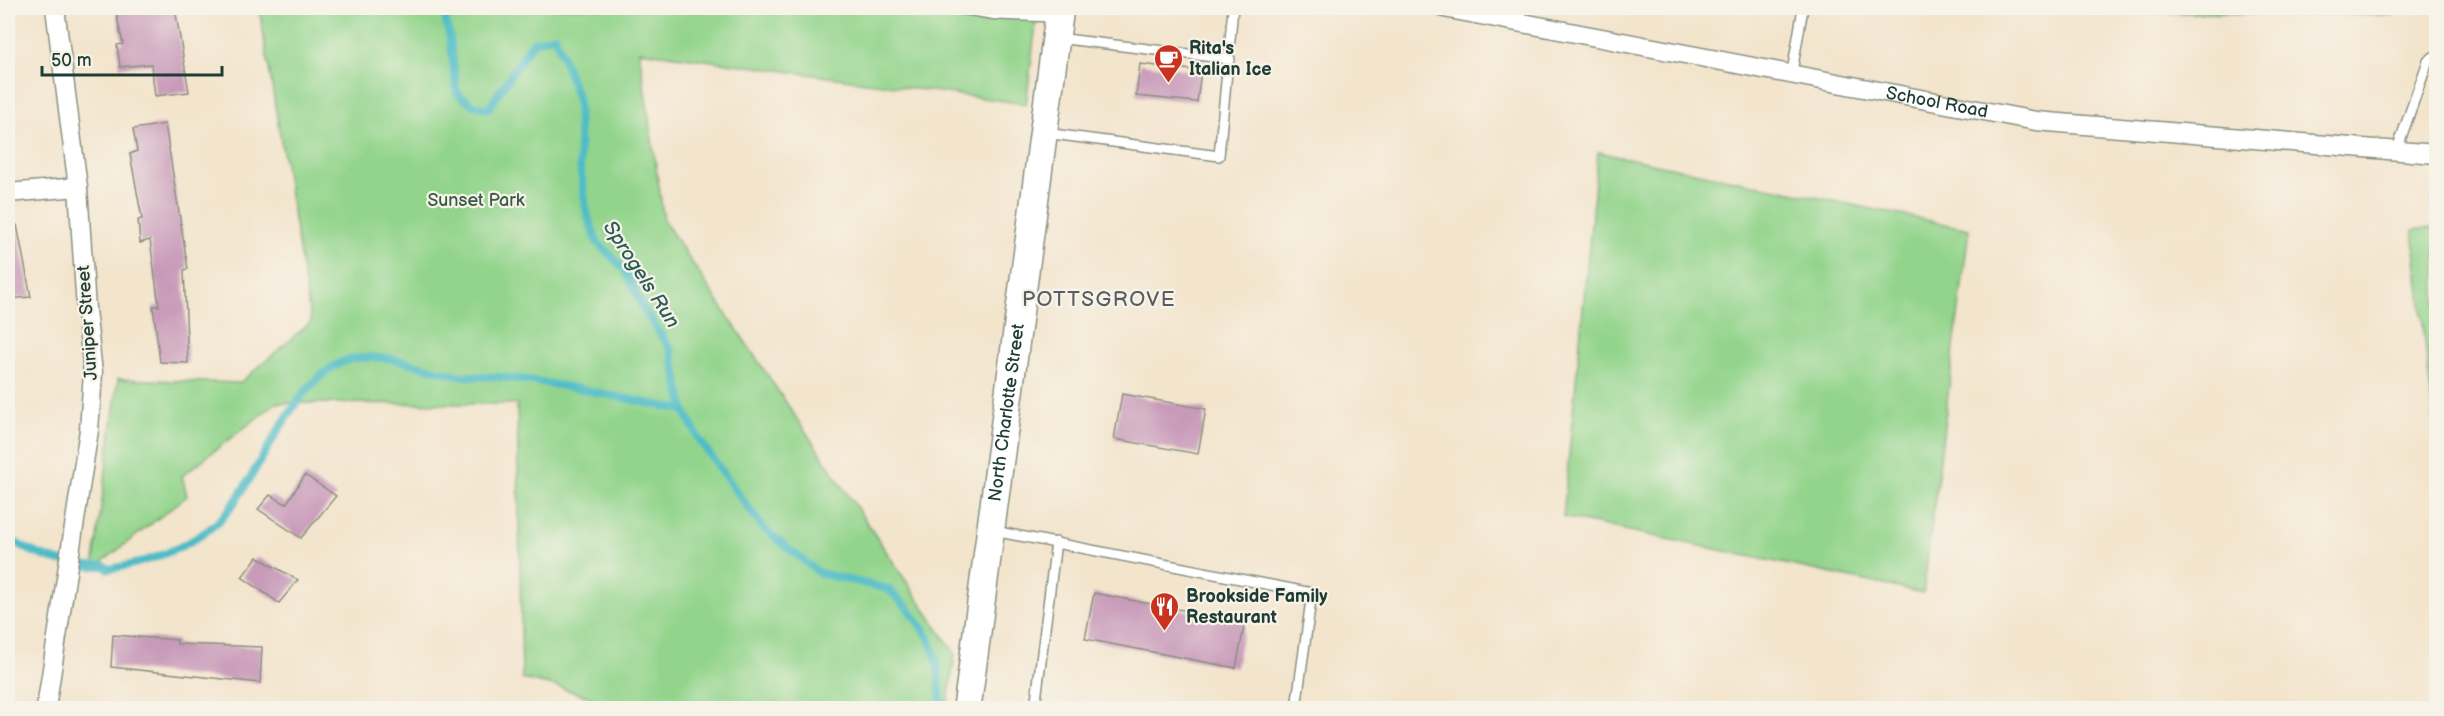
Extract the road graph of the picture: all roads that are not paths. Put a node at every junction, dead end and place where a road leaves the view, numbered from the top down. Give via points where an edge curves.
1 (55, 8) edge
2 (954, 8) edge
3 (1233, 8) edge
4 (1444, 8) edge
5 (1803, 8) edge
6 (1058, 21) edge
7 (2436, 55) edge
8 (1230, 59) junction
9 (1792, 72) junction
10 (1043, 132) junction
11 (2396, 152) junction
12 (2436, 154) edge
13 (78, 188) junction
14 (8, 193) edge
15 (992, 530) junction
16 (1056, 542) junction
17 (46, 708) edge
18 (967, 708) edge
19 (1035, 708) edge
20 (1296, 708) edge

1 - 13 street, Juniper Street
2 - 6 lane
3 - 8 lane
4 - 9 street, School Road
5 - 9 lane
6 - 8 lane
6 - 10 main road, North Charlotte Street
7 - 11 lane via 2428,61
8 - 10 lane via 1219,156
9 - 11 street, School Road via 2036,121
10 - 15 main road, North Charlotte Street
11 - 12 street, School Road
13 - 14 street
13 - 17 street, Juniper Street via 93,373 89,430
15 - 16 lane
15 - 18 main road, North Charlotte Street
16 - 19 lane
16 - 20 lane via 1312,593

